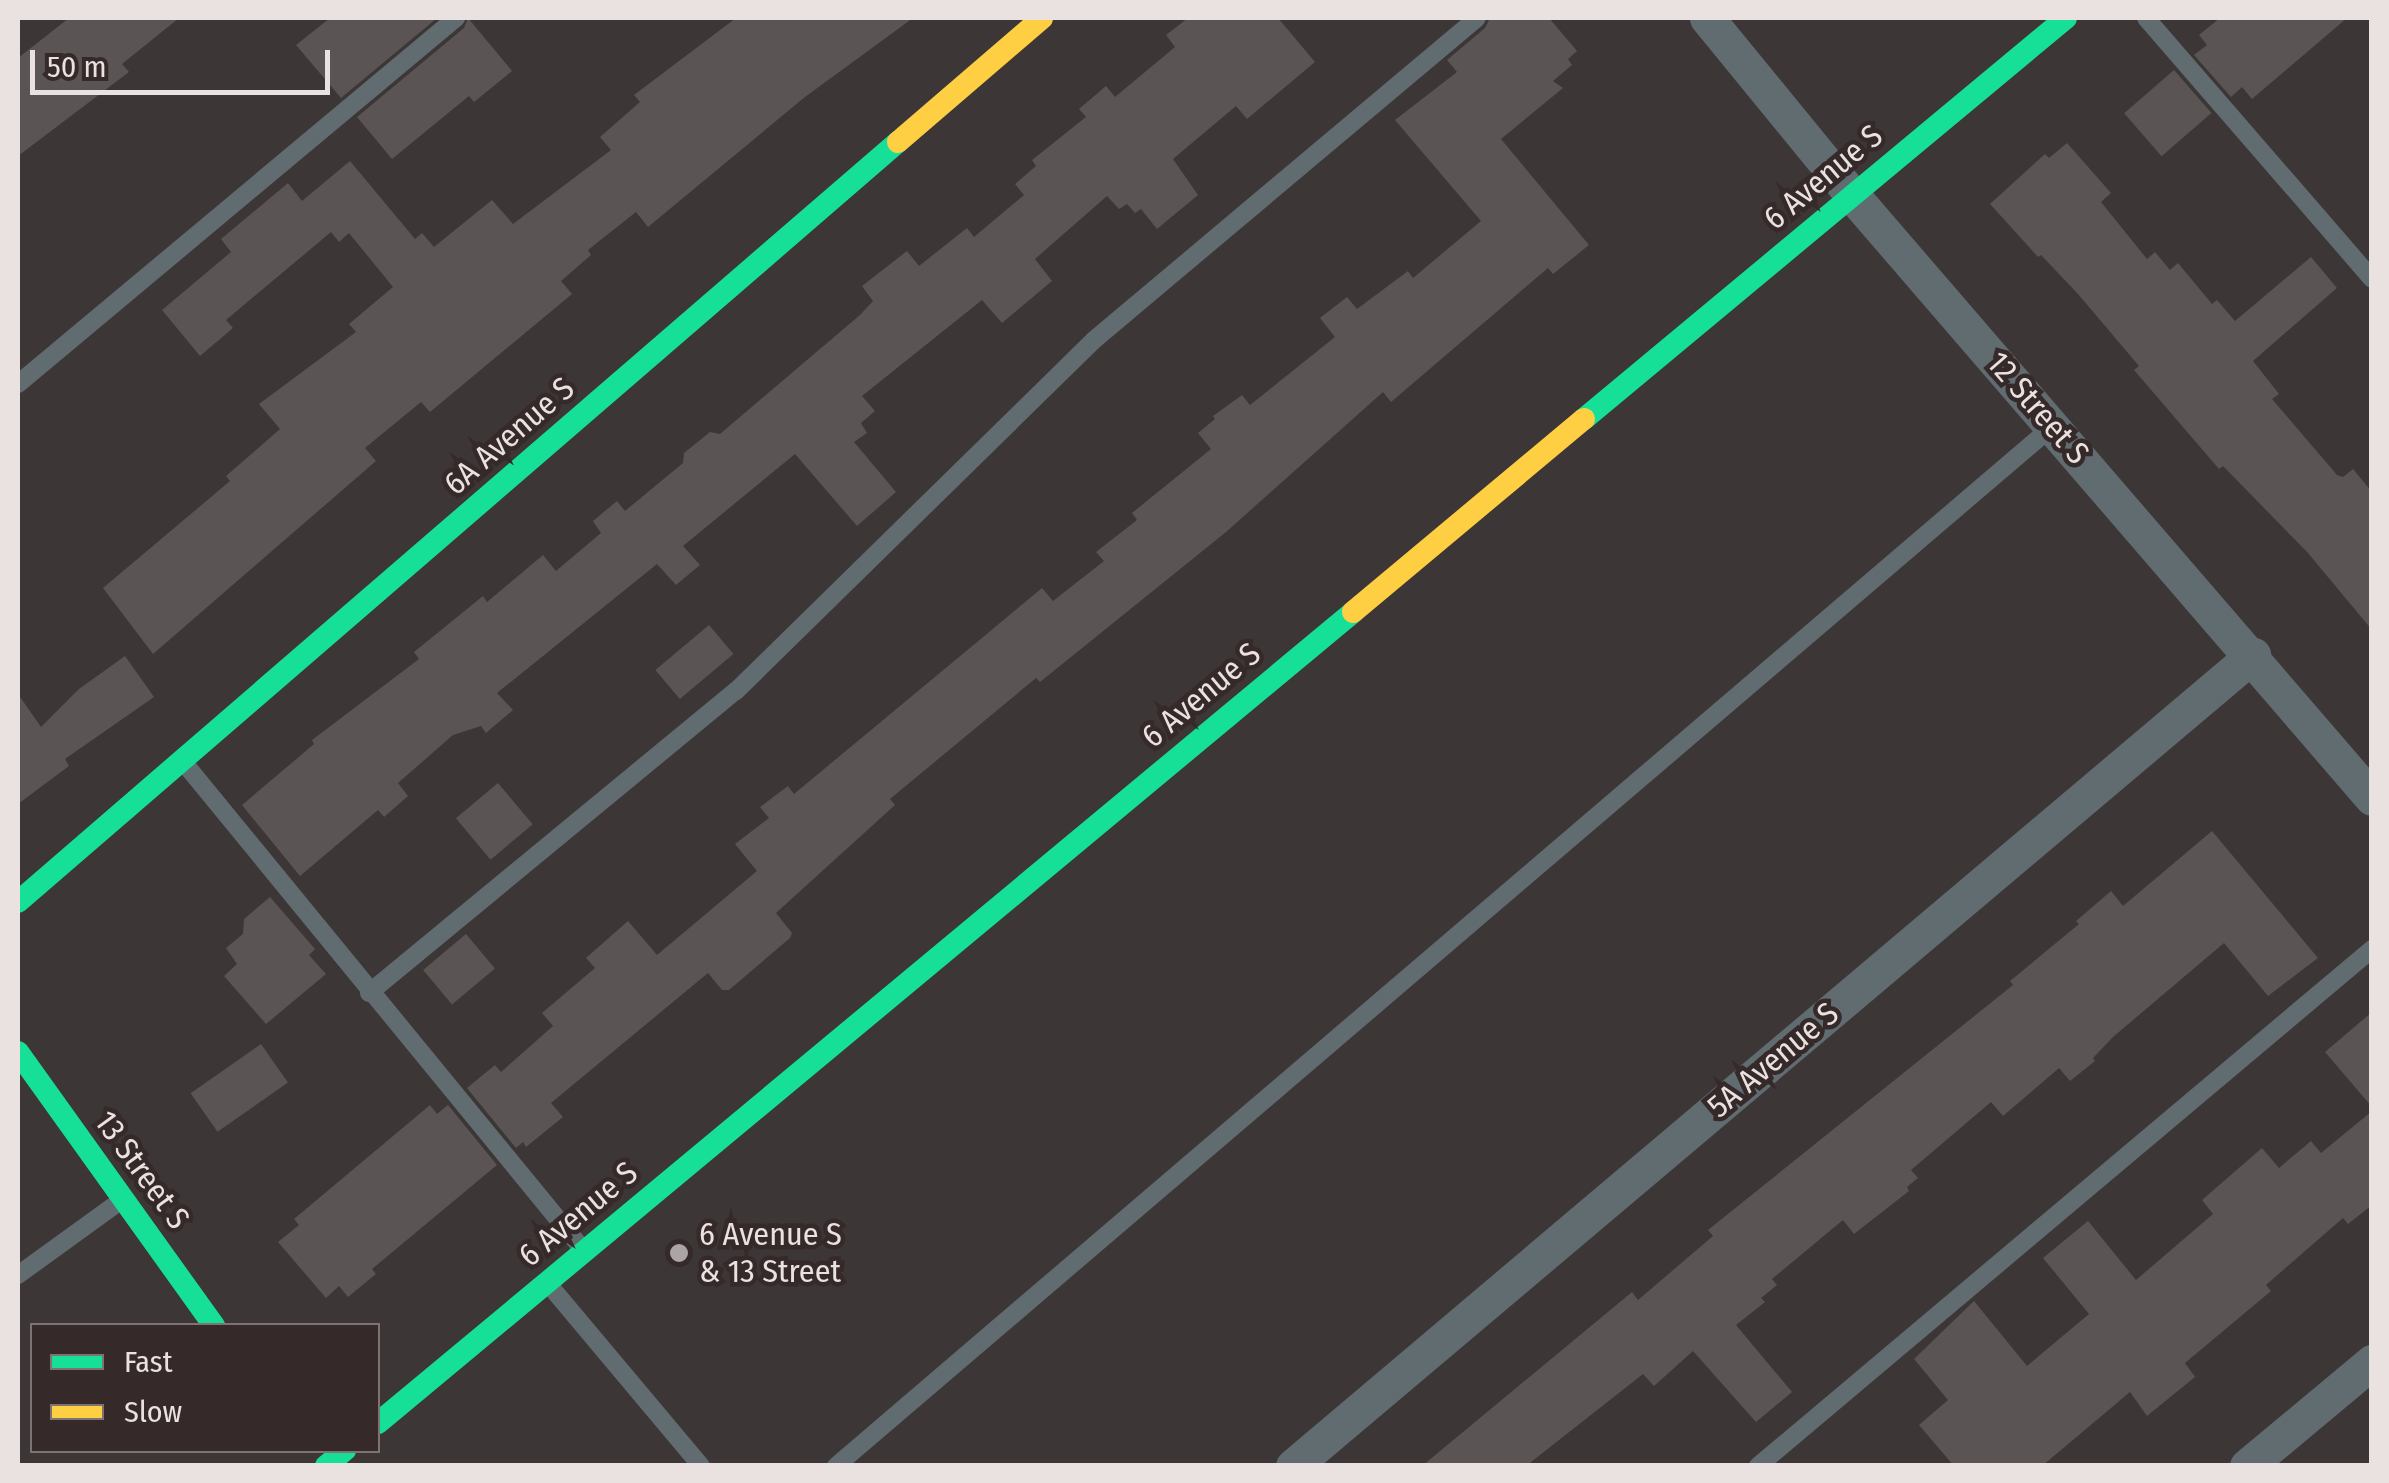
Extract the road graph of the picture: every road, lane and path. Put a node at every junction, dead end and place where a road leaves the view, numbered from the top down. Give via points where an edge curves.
1 (456, 18) edge
2 (1042, 18) edge
3 (1477, 18) edge
4 (1706, 18) edge
5 (2066, 18) edge
6 (2146, 18) edge
7 (1852, 195) junction
8 (2372, 279) edge
9 (18, 384) edge
10 (2054, 426) junction
11 (2253, 655) junction
12 (182, 761) junction
13 (2372, 798) edge
14 (18, 902) edge
15 (2372, 949) edge
16 (369, 994) junction
17 (18, 1052) edge
18 (123, 1200) junction
19 (584, 1251) junction
20 (18, 1275) edge
21 (546, 1282) junction
22 (212, 1323) edge
23 (2372, 1362) edge
24 (380, 1421) edge
25 (701, 1466) edge
26 (836, 1466) edge
27 (1293, 1466) edge
28 (1758, 1466) edge
29 (2247, 1466) edge

1 - 9 lane
2 - 12 main road, 6A Avenue S
3 - 16 lane via 1094,340 736,691
4 - 7 street, 12 Street S
5 - 7 main road, 6 Avenue S
6 - 8 lane
7 - 10 street, 12 Street S
7 - 19 main road, 6 Avenue S
10 - 11 street, 12 Street S
10 - 26 lane
11 - 13 street, 12 Street S
11 - 27 street, 5A Avenue S
12 - 14 main road, 6A Avenue S
12 - 16 lane
15 - 28 lane
16 - 19 lane
17 - 18 main road, 13 Street S
18 - 20 lane
18 - 22 main road, 13 Street S
19 - 21 main road, 6 Avenue S
21 - 24 main road, 6 Avenue S
21 - 25 lane
23 - 29 street

